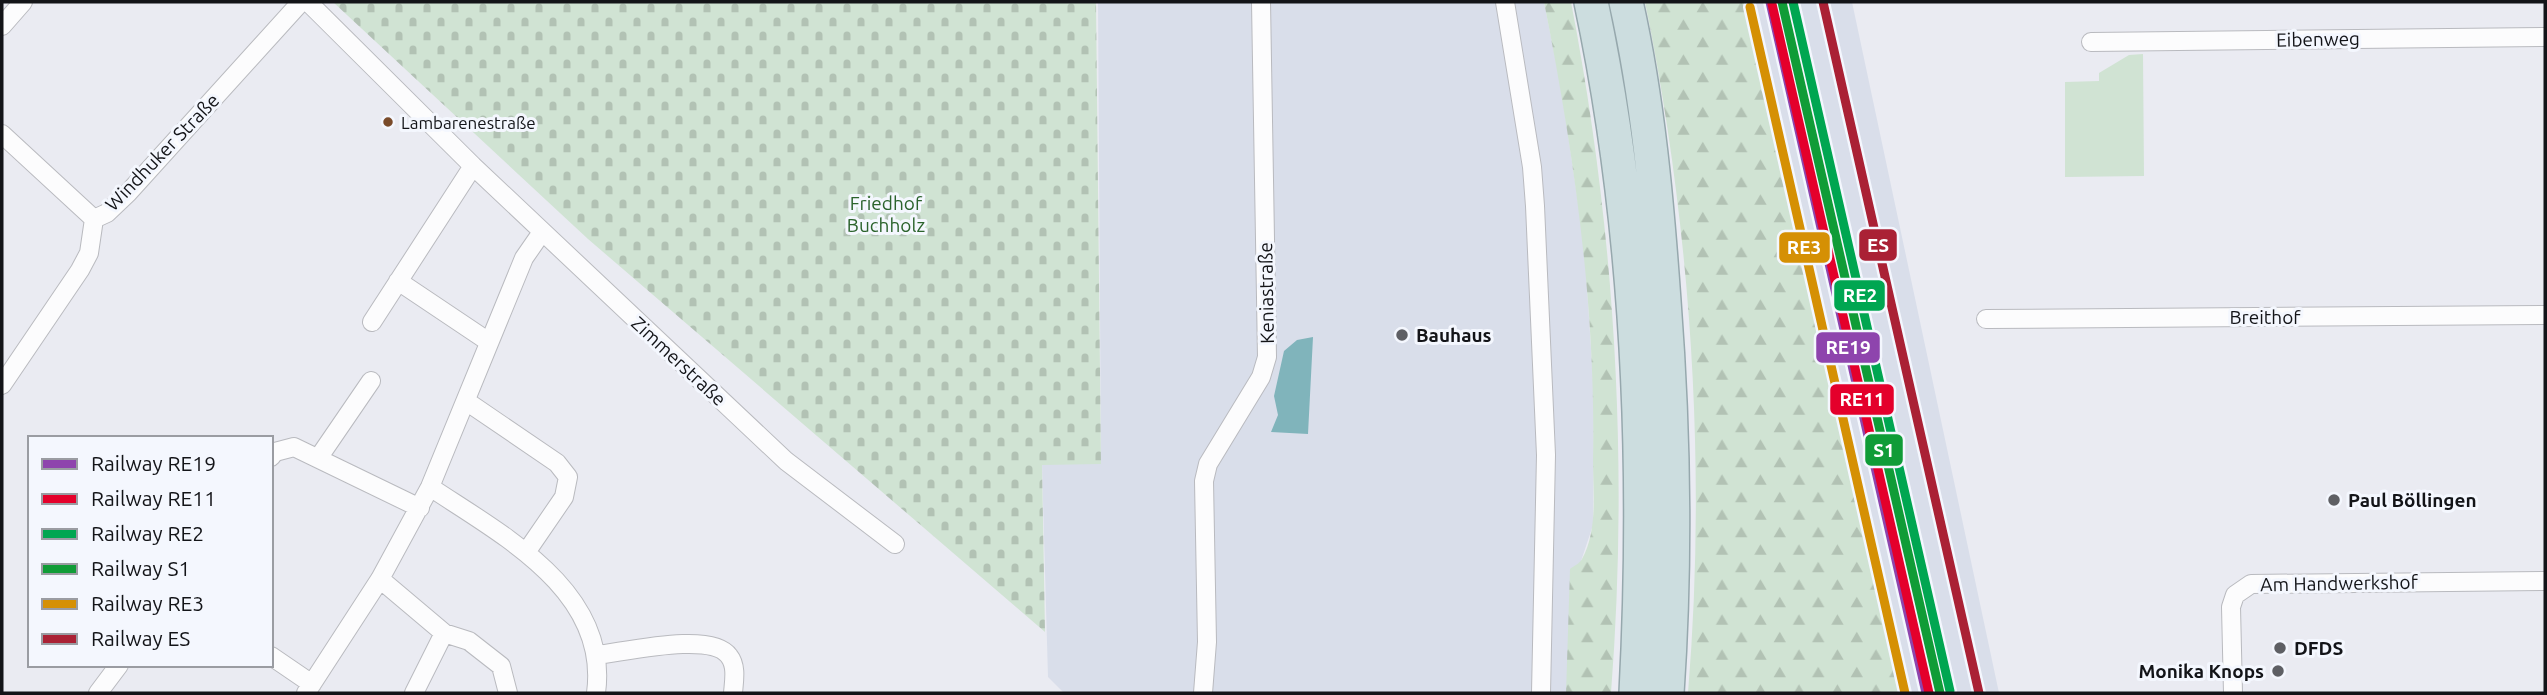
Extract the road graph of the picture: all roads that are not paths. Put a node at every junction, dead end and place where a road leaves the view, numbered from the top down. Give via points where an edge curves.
1 (23, 2) edge
2 (301, 2) edge
3 (307, 2) edge
4 (1262, 2) edge
5 (1505, 2) edge
6 (1591, 2) edge
7 (1626, 2) edge
8 (2, 26) edge
9 (2545, 37) edge
10 (2091, 41) dead end
11 (2, 134) edge
12 (473, 166) junction
13 (94, 219) junction
14 (542, 232) junction
15 (398, 281) junction
16 (2545, 315) edge
17 (1986, 319) dead end
18 (372, 321) dead end
19 (489, 342) junction
20 (371, 381) dead end
21 (2, 385) edge
22 (466, 401) junction
23 (273, 454) edge
24 (319, 457) junction
25 (430, 487) junction
26 (419, 508) junction
27 (895, 544) dead end
28 (527, 551) junction
29 (380, 579) junction
30 (2545, 581) edge
31 (444, 633) junction
32 (597, 655) junction
33 (273, 658) edge
34 (118, 667) edge
35 (309, 689) edge
36 (98, 693) edge
37 (414, 693) edge
38 (508, 693) edge
39 (596, 693) edge
40 (733, 693) edge
41 (1203, 693) edge
42 (1541, 693) edge
43 (1636, 693) edge
44 (1667, 693) edge
45 (2233, 693) edge

1 - 8 street
2 - 13 street, Windhuker Straße via 128,193
3 - 12 street, Zimmerstraße
4 - 41 street, Keniastraße via 1267,357 1261,377 1208,464 1204,481 1207,642
5 - 42 street via 1535,206 1546,455
6 - 43 highway via 1608,81 1626,226 1637,377 1641,518
7 - 44 highway via 1642,73 1671,391 1674,517
9 - 10 street, Eibenweg
11 - 13 street
12 - 14 street, Zimmerstraße
12 - 15 street
13 - 21 street, Windhuker Straße via 89,253 80,270
14 - 19 street via 524,258
14 - 27 street, Zimmerstraße via 786,461
15 - 18 street
15 - 19 street
16 - 17 street, Breithof
19 - 22 street
20 - 24 street
22 - 25 street
22 - 28 street via 557,463 568,478 564,497
23 - 24 street via 294,447
24 - 26 street
25 - 26 street
25 - 28 street
26 - 29 street
28 - 32 street via 569,597
29 - 31 street
29 - 35 street
30 - 45 street, Am Handwerkshof via 2251,584 2235,595 2231,607
31 - 37 street
31 - 38 street via 469,641 501,666
32 - 39 street
32 - 40 street via 715,644 733,663
33 - 35 street
34 - 36 street

